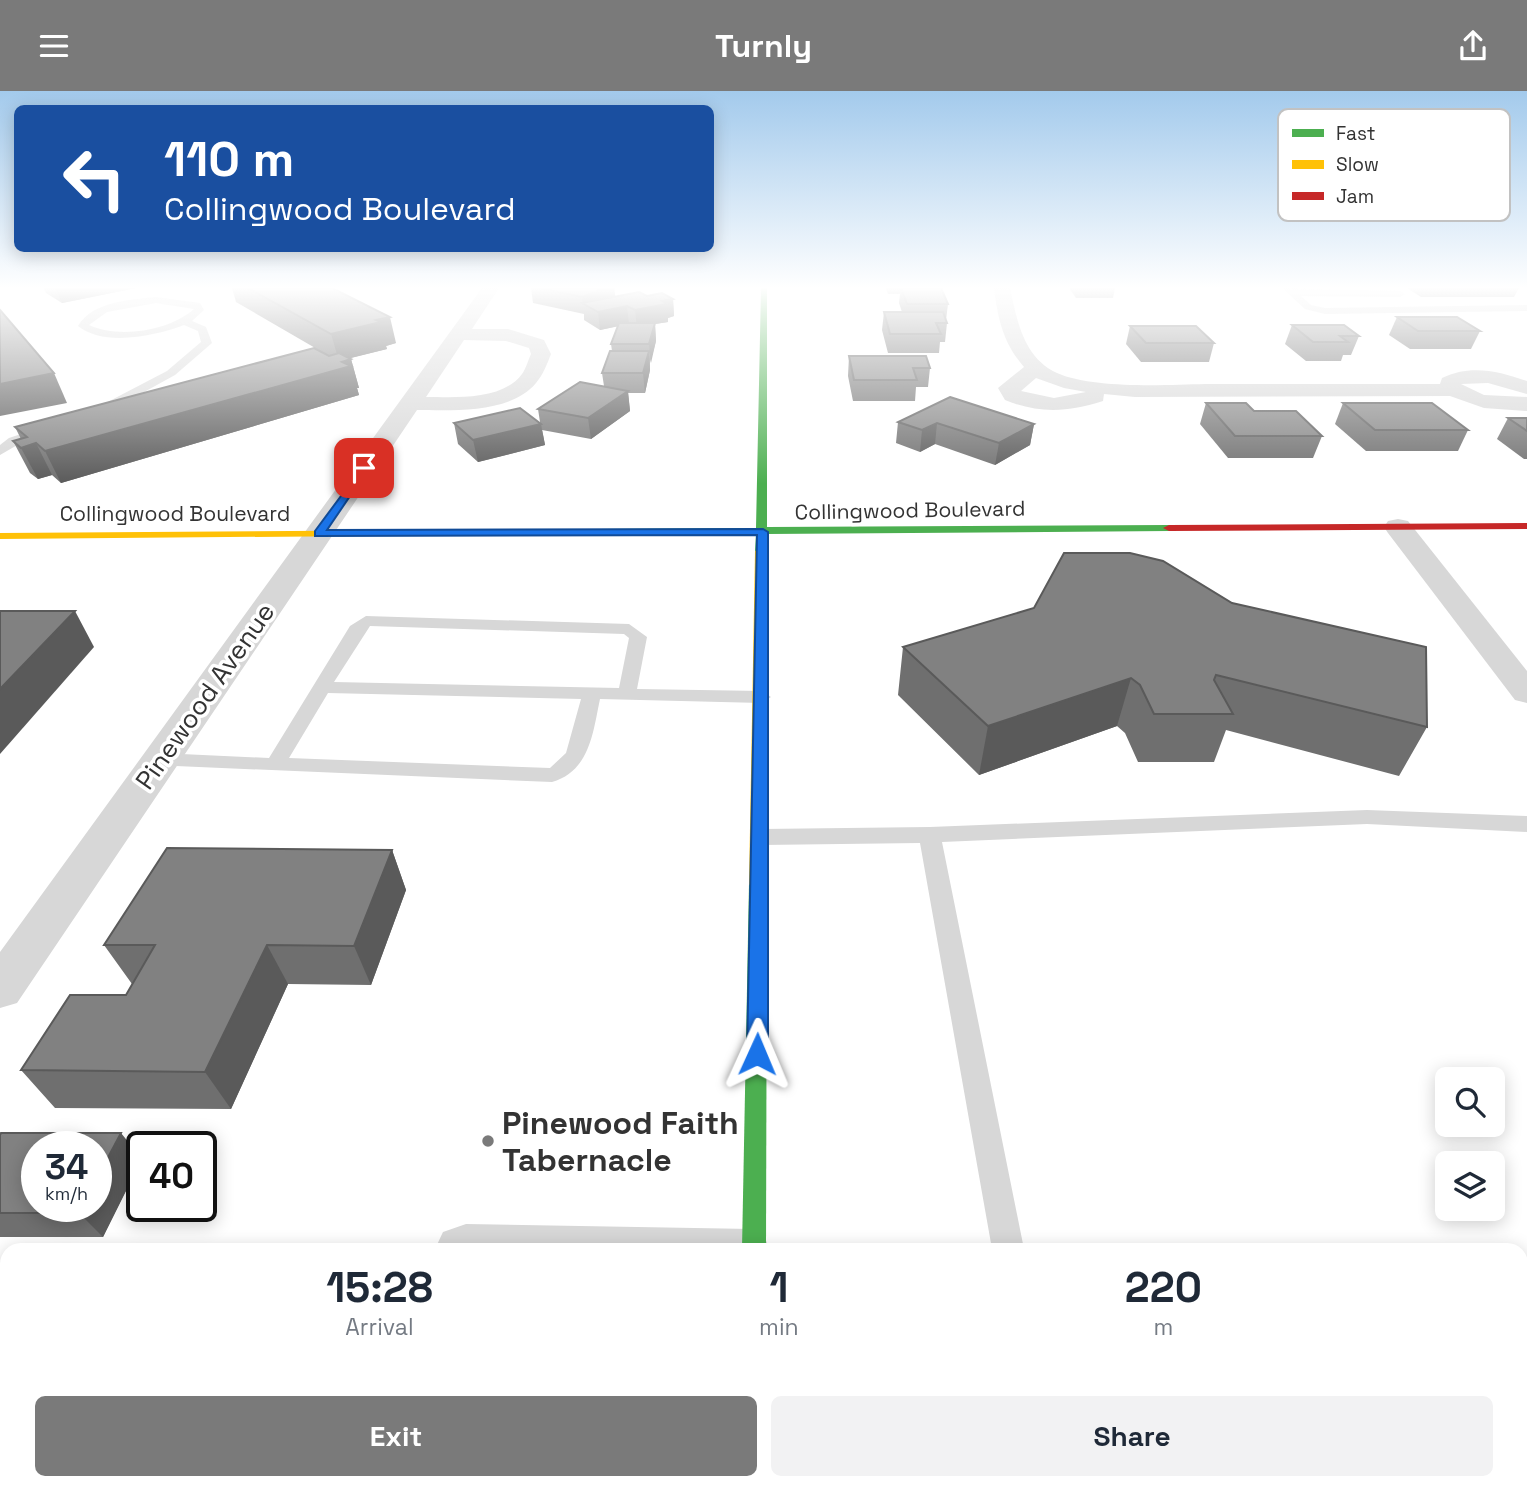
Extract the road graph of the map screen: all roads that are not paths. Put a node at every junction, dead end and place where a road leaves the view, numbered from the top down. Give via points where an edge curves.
1 (195, 353) edge
2 (445, 353) edge
3 (541, 353) edge
4 (764, 353) edge
5 (1023, 353) edge
6 (1036, 368) junction
7 (1527, 388) edge
8 (1102, 390) junction
9 (1452, 390) junction
10 (410, 403) junction
11 (1527, 404) edge
12 (87, 415) edge
13 (63, 424) edge
14 (3, 446) edge
15 (1527, 526) edge
16 (1398, 527) junction
17 (763, 532) junction
18 (319, 533) junction
19 (0, 536) edge
20 (323, 687) junction
21 (592, 693) junction
22 (1527, 693) edge
23 (627, 694) junction
24 (762, 697) junction
25 (160, 760) junction
26 (275, 764) junction
27 (1527, 824) edge
28 (930, 835) junction
29 (761, 837) junction
30 (0, 989) edge
31 (454, 1243) edge
32 (589, 1243) edge
33 (754, 1243) edge
34 (1007, 1243) edge

1 - 12 lane via 171,373
2 - 10 street, Pinewood Avenue
3 - 10 street via 529,379 503,395 459,403
4 - 17 street
5 - 6 street
6 - 8 street via 1049,377
6 - 8 street via 1009,388 1013,395 1036,403 1069,405
7 - 9 street via 1499,379 1464,376 1449,382
8 - 9 street
9 - 11 street via 1487,402
10 - 18 street, Pinewood Avenue
13 - 14 lane
15 - 16 street, Collingwood Boulevard
16 - 17 street, Collingwood Boulevard
16 - 22 street
17 - 18 street, Collingwood Boulevard
17 - 24 street
18 - 19 street, Collingwood Boulevard
18 - 25 street, Pinewood Avenue
20 - 21 lane
20 - 23 lane via 359,626 376,619 629,629 638,637
20 - 26 lane
21 - 23 lane
21 - 26 lane via 573,763 565,772 552,775
23 - 24 lane
24 - 29 street
25 - 26 lane
25 - 30 street, Pinewood Avenue
27 - 28 lane via 1367,817
28 - 29 lane
28 - 34 lane
29 - 33 street
31 - 32 lane

